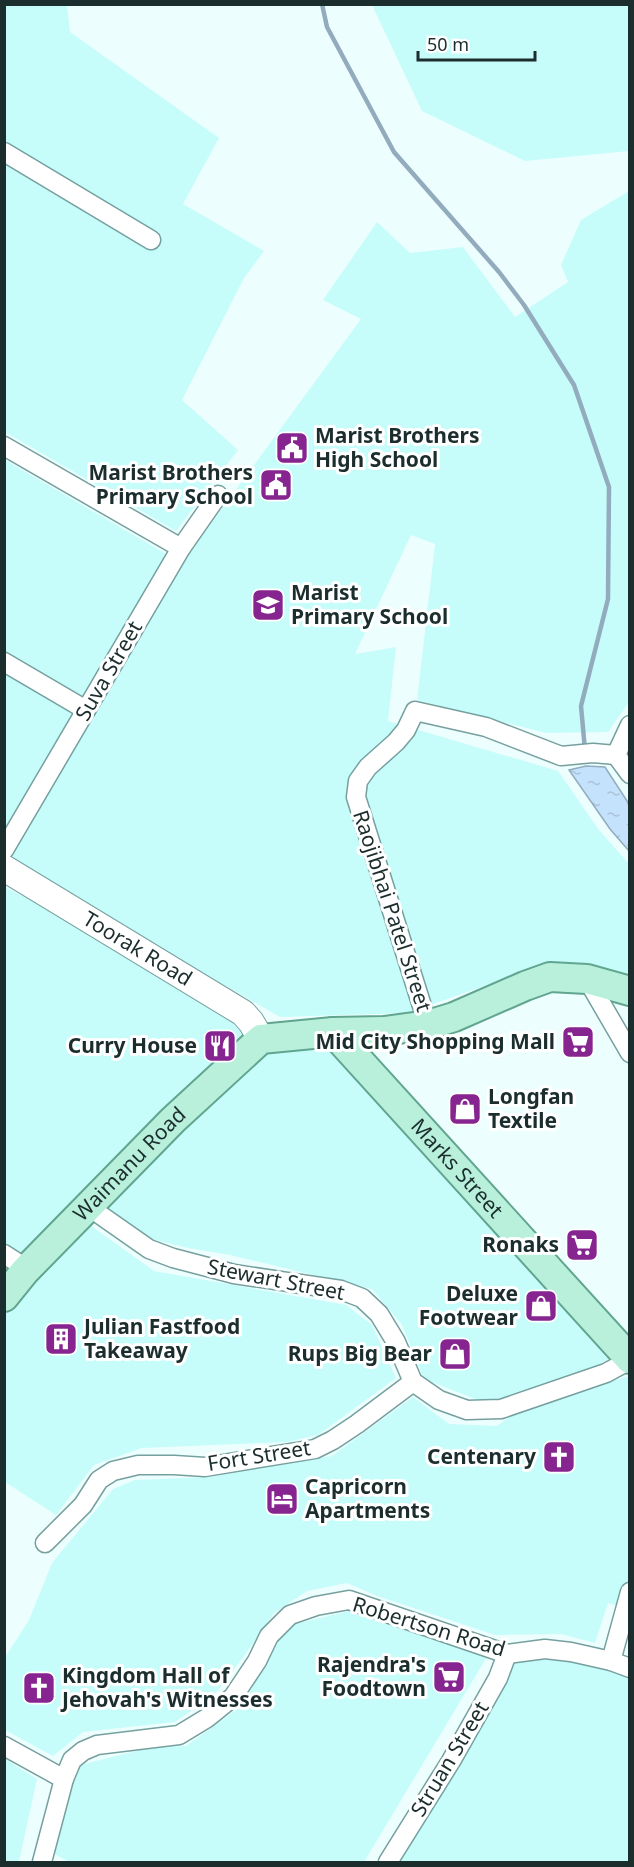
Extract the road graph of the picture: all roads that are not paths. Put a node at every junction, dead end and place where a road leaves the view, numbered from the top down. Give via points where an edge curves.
1 (4, 152) edge
2 (152, 240) dead end
3 (4, 446) edge
4 (218, 495) dead end
5 (181, 548) junction
6 (4, 662) edge
7 (86, 710) junction
8 (630, 725) edge
9 (616, 755) junction
10 (630, 774) edge
11 (4, 850) edge
12 (4, 868) edge
13 (587, 979) junction
14 (630, 991) edge
15 (428, 1025) junction
16 (333, 1032) junction
17 (261, 1039) junction
18 (630, 1053) edge
19 (89, 1207) junction
20 (15, 1263) edge
21 (4, 1297) edge
22 (630, 1359) edge
23 (413, 1382) junction
24 (45, 1543) dead end
25 (630, 1592) edge
26 (507, 1654) junction
27 (610, 1661) junction
28 (630, 1668) edge
29 (4, 1746) edge
30 (64, 1779) junction
31 (42, 1863) edge
32 (388, 1863) edge

1 - 2 street
3 - 5 street
4 - 5 street, Suva Street
5 - 7 street, Suva Street
6 - 7 street
7 - 11 street, Suva Street
8 - 9 street
9 - 10 street
9 - 15 street, Raojibhai Patel Street via 561,756 486,727 415,711 406,730 358,781 356,797
12 - 17 main road, Toorak Road via 243,1013
13 - 14 main road
13 - 15 main road via 550,976
13 - 18 street
15 - 16 main road
16 - 17 main road
16 - 22 main road, Marks Street
17 - 19 main road, Waimanu Road
19 - 20 main road, Waimanu Road
19 - 23 street, Stewart Street via 148,1250 234,1274 341,1290 362,1298 380,1314
20 - 21 main road, Waimanu Road
22 - 23 street via 606,1373 501,1409 466,1410 439,1400
23 - 24 street, Fort Street via 357,1424 315,1449 205,1467 138,1465 113,1471 99,1480 83,1505
25 - 27 street
26 - 27 street, Robertson Road via 545,1649
26 - 30 street, Robertson Road via 349,1600 316,1606 290,1615 269,1636 258,1661 233,1697 207,1718 179,1735 97,1745 72,1760
26 - 32 street, Struan Street via 498,1678 451,1761
27 - 28 street, Robertson Road
29 - 30 street
30 - 31 street, Robertson Road

